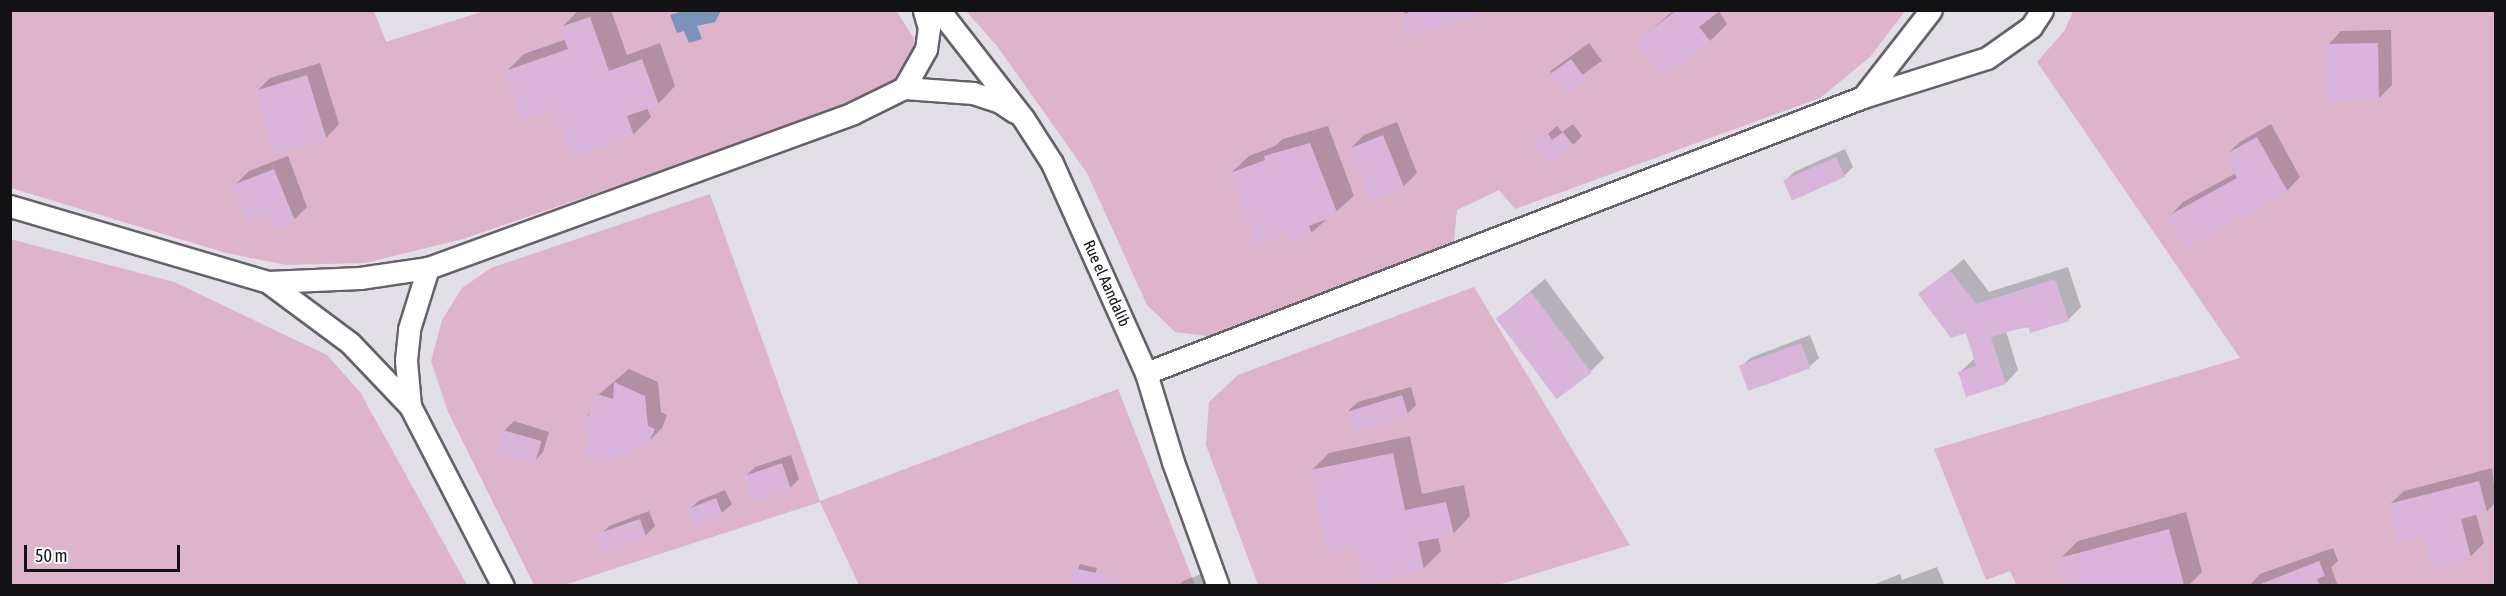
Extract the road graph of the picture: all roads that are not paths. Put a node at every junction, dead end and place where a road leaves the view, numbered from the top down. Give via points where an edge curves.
1 (924, 10) edge
2 (939, 10) edge
3 (1931, 10) edge
4 (2042, 10) edge
5 (904, 88) junction
6 (1863, 97) junction
7 (1023, 118) junction
8 (10, 206) edge
9 (428, 268) junction
10 (268, 282) junction
11 (1146, 373) junction
12 (410, 406) junction
13 (503, 585) edge
14 (1218, 585) edge

1 - 5 street via 929,28 926,49
2 - 7 street, Rue el Aandalib
3 - 6 street
4 - 6 street via 2031,27 1987,58
5 - 7 street via 974,93 1000,102
5 - 9 street via 853,113
6 - 11 street
7 - 11 street, Rue el Aandalib via 1053,163
8 - 10 street
9 - 10 street via 360,278
9 - 12 street via 409,329 406,360
10 - 12 street via 350,343
11 - 14 street, Rue el Aandalib via 1173,462
12 - 13 street

